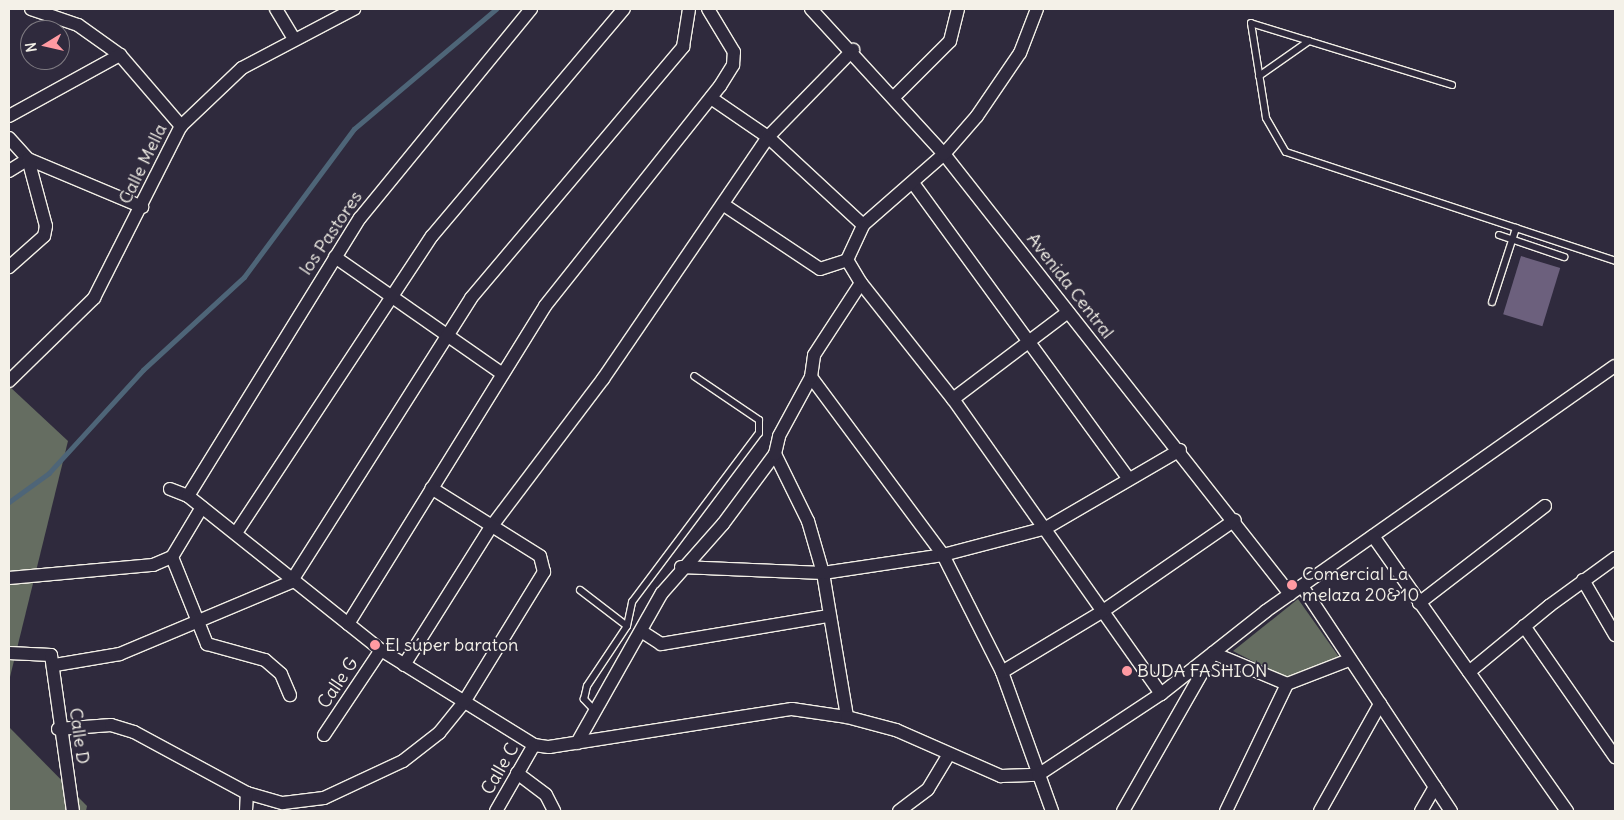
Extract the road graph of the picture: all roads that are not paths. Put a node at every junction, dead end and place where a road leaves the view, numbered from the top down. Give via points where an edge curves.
1 (31, 9) edge
2 (276, 9) edge
3 (354, 9) edge
4 (531, 9) edge
5 (624, 9) edge
6 (689, 9) edge
7 (708, 9) edge
8 (812, 9) edge
9 (958, 9) edge
10 (1036, 9) edge
11 (294, 39) junction
12 (1310, 41) junction
13 (853, 50) junction
14 (120, 56) junction
15 (1259, 76) junction
16 (1452, 85) dead end
17 (894, 97) junction
18 (711, 98) junction
19 (9, 116) edge
20 (180, 126) junction
21 (9, 138) edge
22 (768, 138) junction
23 (944, 154) junction
24 (28, 159) junction
25 (9, 171) edge
26 (913, 183) junction
27 (724, 204) junction
28 (142, 207) junction
29 (863, 225) junction
30 (1516, 228) junction
31 (1499, 235) dead end
32 (1512, 239) junction
33 (335, 257) junction
34 (1564, 257) dead end
35 (847, 260) junction
36 (1615, 261) edge
37 (9, 267) edge
38 (861, 283) junction
39 (388, 297) junction
40 (1492, 302) dead end
41 (1068, 312) junction
42 (445, 334) junction
43 (1029, 344) junction
44 (1615, 366) edge
45 (501, 373) junction
46 (694, 376) dead end
47 (811, 377) junction
48 (9, 381) edge
49 (953, 399) junction
50 (1180, 450) junction
51 (775, 454) junction
52 (1128, 478) junction
53 (431, 488) junction
54 (170, 489) dead end
55 (188, 496) junction
56 (1545, 506) dead end
57 (202, 507) junction
58 (1235, 520) junction
59 (491, 527) junction
60 (1046, 528) junction
61 (236, 533) junction
62 (1373, 536) junction
63 (943, 555) junction
64 (172, 557) junction
65 (1615, 558) edge
66 (681, 567) junction
67 (823, 573) junction
68 (9, 578) edge
69 (1583, 580) junction
70 (291, 582) junction
71 (1302, 586) junction
72 (580, 590) dead end
73 (1290, 594) junction
74 (1419, 603) junction
75 (1103, 611) junction
76 (829, 616) junction
77 (198, 622) junction
78 (348, 624) junction
79 (627, 626) junction
80 (1524, 626) junction
81 (641, 631) junction
82 (1615, 635) edge
83 (381, 650) junction
84 (9, 653) edge
85 (1214, 653) junction
86 (1349, 660) junction
87 (55, 665) junction
88 (404, 665) junction
89 (1002, 672) junction
90 (1469, 672) junction
91 (1287, 684) junction
92 (1161, 694) junction
93 (290, 695) dead end
94 (464, 702) junction
95 (1380, 704) junction
96 (596, 712) junction
97 (847, 716) junction
98 (58, 730) junction
99 (324, 735) dead end
100 (577, 743) junction
101 (534, 744) junction
102 (948, 756) junction
103 (1615, 757) edge
104 (517, 773) junction
105 (1038, 776) junction
106 (1435, 787) junction
107 (247, 793) junction
108 (73, 811) edge
109 (246, 811) edge
110 (496, 811) edge
111 (554, 811) edge
112 (899, 811) edge
113 (1052, 811) edge
114 (1123, 811) edge
115 (1226, 811) edge
116 (1320, 811) edge
117 (1421, 811) edge
118 (1451, 811) edge
119 (1567, 811) edge

1 - 14 street via 78,25
2 - 11 street
3 - 11 street, Calle Mella
4 - 33 street, los Pastores via 360,218
5 - 39 street via 432,236
6 - 42 street via 683,47 530,224
7 - 18 street via 734,52 732,65
8 - 13 street, Avenida Central
9 - 17 street via 950,41
10 - 23 street via 1020,53
11 - 20 street, Calle Mella via 242,68
12 - 15 lane
12 - 15 lane via 1250,23
12 - 16 lane
13 - 17 street, Avenida Central
13 - 22 street
14 - 19 street
14 - 20 street
15 - 30 lane via 1266,118 1286,152
17 - 23 street, Avenida Central
18 - 22 street
18 - 45 street via 545,306
20 - 28 street, Calle Mella
21 - 24 street
22 - 27 street
22 - 29 street
23 - 26 street
23 - 41 street, Avenida Central
24 - 25 street
24 - 28 street
24 - 37 street via 46,226 44,236
26 - 29 street
26 - 43 street
27 - 35 street via 820,269
27 - 59 street via 603,380
28 - 48 street, Calle Mella via 82,314
29 - 35 street
30 - 32 lane
30 - 36 lane
31 - 32 lane
32 - 34 lane
32 - 40 lane
33 - 39 street
33 - 55 street, los Pastores
35 - 38 street
38 - 47 street via 814,355
38 - 49 street
39 - 42 street
39 - 61 street
41 - 43 street
41 - 50 street, Avenida Central
42 - 45 street
42 - 70 street
43 - 49 street
43 - 52 street
44 - 62 street
45 - 53 street
46 - 79 lane via 758,420 759,433 632,602
47 - 51 street via 779,436
47 - 63 street
49 - 60 street
50 - 52 street
50 - 58 street, Avenida Central
51 - 66 street via 723,524
51 - 67 street via 808,522
52 - 60 street
53 - 59 street
53 - 78 street
54 - 55 street
55 - 57 street
56 - 74 street
57 - 61 street
57 - 64 street
58 - 73 street, Avenida Central
58 - 75 street
59 - 88 street
59 - 94 street via 540,556 544,572
60 - 63 street
60 - 75 street
61 - 70 street
62 - 71 street
62 - 74 street
63 - 67 street
63 - 89 street
64 - 68 street via 106,572
64 - 77 street
65 - 69 street
66 - 67 street
66 - 81 street
67 - 76 street
69 - 80 street
69 - 82 street
70 - 77 street
70 - 78 street
71 - 73 street
71 - 86 street
72 - 79 lane
73 - 85 street
74 - 90 street
75 - 89 street
75 - 92 street
76 - 81 street via 661,644
76 - 97 street
77 - 87 street via 120,654
77 - 93 street via 207,644 265,660 281,674
78 - 83 street
79 - 96 lane via 587,686 584,699
80 - 90 street
80 - 103 street
81 - 96 street
83 - 88 street
83 - 99 street, Calle G
84 - 87 street via 48,652
85 - 91 street
85 - 92 street
85 - 114 street
86 - 91 street
86 - 95 street
87 - 98 street, Calle D
88 - 94 street
89 - 105 street
90 - 119 street
91 - 115 street
92 - 105 street
94 - 101 street
94 - 107 street via 422,749 348,788 282,803
95 - 106 street
95 - 116 street
96 - 100 street
97 - 100 street via 792,709
97 - 102 street via 896,730
98 - 107 street via 111,724 134,732
98 - 108 street, Calle D
100 - 101 street
101 - 104 street, Calle C
102 - 105 street via 1001,776
102 - 112 street via 928,789
104 - 110 street, Calle C
104 - 111 street via 546,795
105 - 113 street
106 - 117 street
106 - 118 street
107 - 109 street

